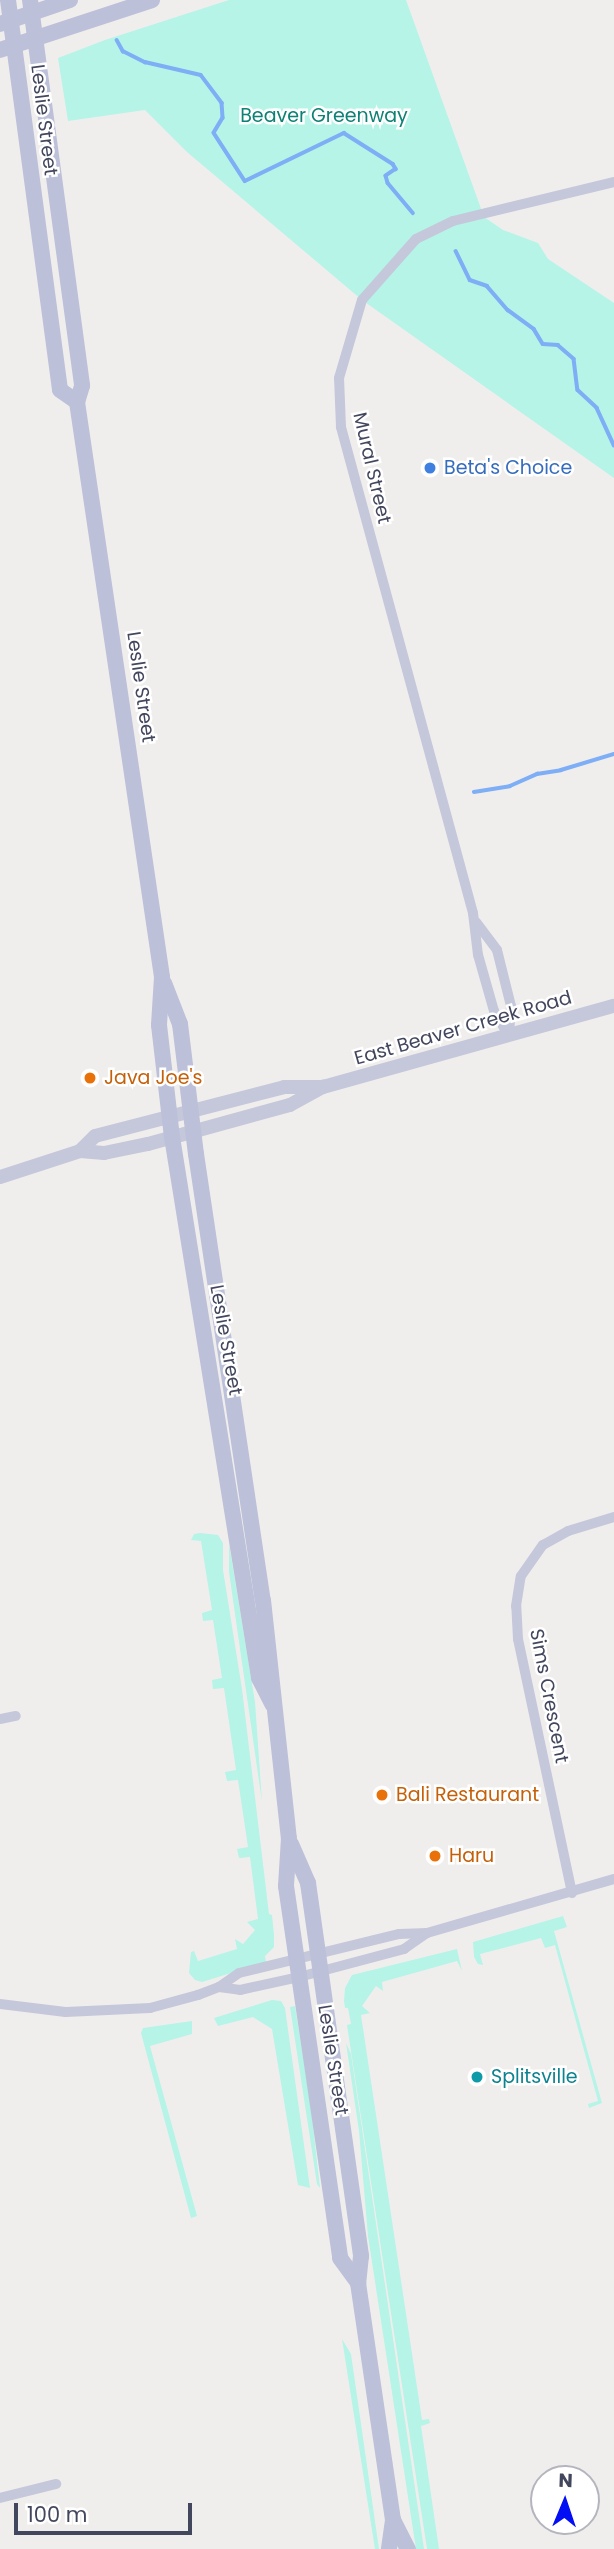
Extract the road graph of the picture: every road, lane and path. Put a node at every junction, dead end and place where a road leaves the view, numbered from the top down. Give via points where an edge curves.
1 (8, 0) edge
2 (70, 0) edge
3 (152, 0) edge
4 (31, 7) edge
5 (6, 22) edge
6 (36, 38) junction
7 (7, 48) edge
8 (614, 182) edge
9 (77, 402) junction
10 (475, 921) junction
11 (162, 977) junction
12 (614, 1006) edge
13 (509, 1036) junction
14 (323, 1087) junction
15 (192, 1111) junction
16 (170, 1116) junction
17 (194, 1132) junction
18 (172, 1137) junction
19 (80, 1151) junction
20 (0, 1177) edge
21 (614, 1517) edge
22 (273, 1705) junction
23 (16, 1717) dead end
24 (0, 1719) edge
25 (289, 1838) junction
26 (614, 1879) edge
27 (572, 1893) junction
28 (427, 1933) junction
29 (319, 1963) junction
30 (298, 1969) junction
31 (219, 1987) junction
32 (0, 2004) edge
33 (358, 2283) junction
34 (56, 2484) dead end
35 (0, 2498) edge
36 (393, 2520) junction
37 (389, 2549) edge
38 (408, 2549) edge

1 - 5 main road, Leslie Street
2 - 4 main road
3 - 6 main road
4 - 5 main road
4 - 6 main road, Leslie Street
5 - 7 main road, Leslie Street
6 - 7 main road
6 - 9 main road, Leslie Street via 82,386
7 - 9 main road, Leslie Street via 60,390
8 - 10 street, Mural Street via 453,221 416,239 362,300 339,378 341,427
9 - 11 main road, Leslie Street
10 - 13 street, Mural Street via 478,955 494,1011
10 - 13 street, Mural Street via 496,950 511,1006
11 - 15 main road, Leslie Street via 180,1024
11 - 16 main road, Leslie Street via 159,1025
12 - 13 street, East Beaver Creek Road
13 - 14 street, East Beaver Creek Road
14 - 15 street, East Beaver Creek Road via 284,1087
14 - 17 street, East Beaver Creek Road via 290,1105
15 - 16 street, East Beaver Creek Road
15 - 17 main road, Leslie Street
16 - 18 main road, Leslie Street
16 - 19 street, East Beaver Creek Road via 95,1136
17 - 18 street, East Beaver Creek Road
17 - 22 main road, Leslie Street via 263,1600
18 - 19 street, East Beaver Creek Road via 104,1153
18 - 22 main road, Leslie Street via 259,1678
19 - 20 street
21 - 27 street, Sims Crescent via 568,1531 543,1545 521,1576 516,1606 518,1639
22 - 25 main road, Leslie Street
23 - 24 street
25 - 29 main road, Leslie Street via 308,1883
25 - 30 main road, Leslie Street via 286,1886
26 - 27 street
27 - 28 street
28 - 29 street via 399,1934
28 - 29 street via 404,1948
29 - 30 street
29 - 30 street
29 - 33 main road, Leslie Street via 361,2256
30 - 31 street via 240,1990
30 - 31 street via 239,1973
30 - 33 main road, Leslie Street via 340,2258
31 - 32 street via 150,2008 66,2012
33 - 36 main road, Leslie Street
34 - 35 street
36 - 37 main road, Leslie Street
36 - 38 main road, Leslie Street

